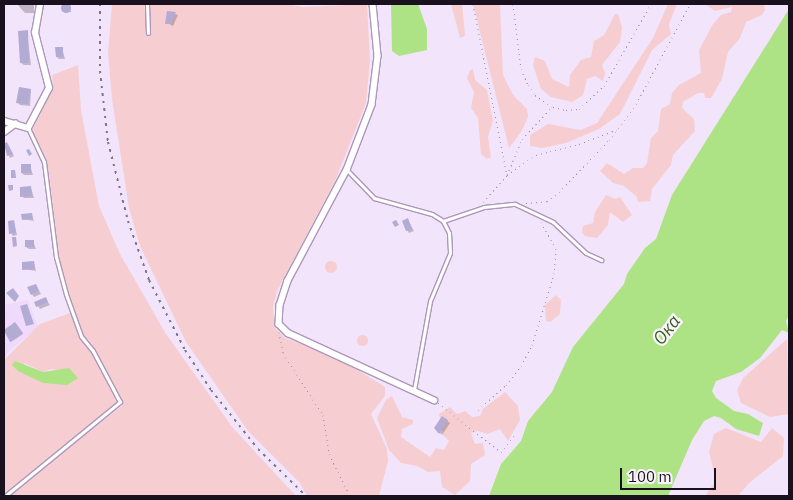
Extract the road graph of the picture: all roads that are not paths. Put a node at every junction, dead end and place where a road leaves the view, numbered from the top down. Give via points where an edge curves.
1 (40, 4) edge
2 (147, 4) edge
3 (374, 4) edge
4 (148, 33) dead end
5 (4, 121) edge
6 (15, 124) junction
7 (28, 128) junction
8 (4, 132) edge
9 (347, 170) junction
10 (443, 221) junction
11 (601, 260) dead end
12 (414, 390) junction
13 (434, 400) road end
14 (5, 496) edge

1 - 7 street via 35,33 49,88
2 - 4 lane
3 - 9 street via 378,56 372,105
5 - 6 street
6 - 7 street
6 - 8 street
7 - 14 lane via 44,162 56,257 66,294 81,336 93,351 120,402
9 - 10 lane via 374,198 413,208
9 - 12 street via 288,281 280,305 279,324 288,333
10 - 11 lane via 484,207 515,204 553,222 586,253
10 - 12 lane via 449,234 450,253 430,301
12 - 13 street

